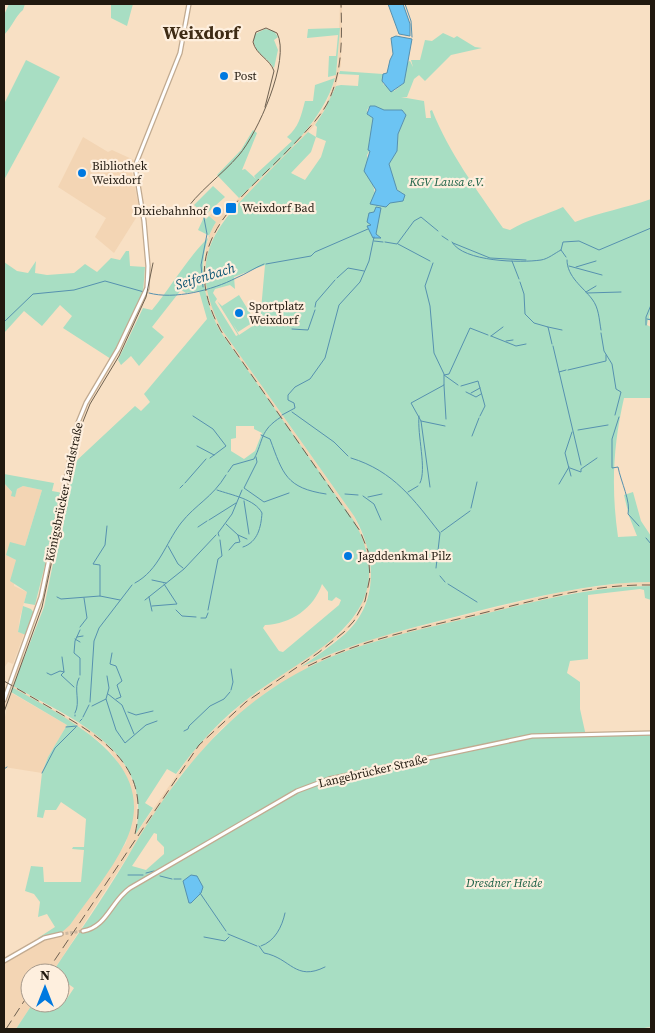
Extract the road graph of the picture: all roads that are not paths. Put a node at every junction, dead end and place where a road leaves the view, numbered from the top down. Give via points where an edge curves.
1 (189, 4) edge
2 (4, 700) edge
3 (651, 733) edge
4 (83, 931) tunnel mouth
5 (61, 934) tunnel mouth
6 (4, 961) edge

1 - 2 main road, Königsbrücker Landstraße via 180,52 135,164 144,221 147,288 77,425 41,597
3 - 4 main road, Langebrücker Straße via 523,738 329,779 297,791 127,890 99,925
5 - 6 main road via 44,938

